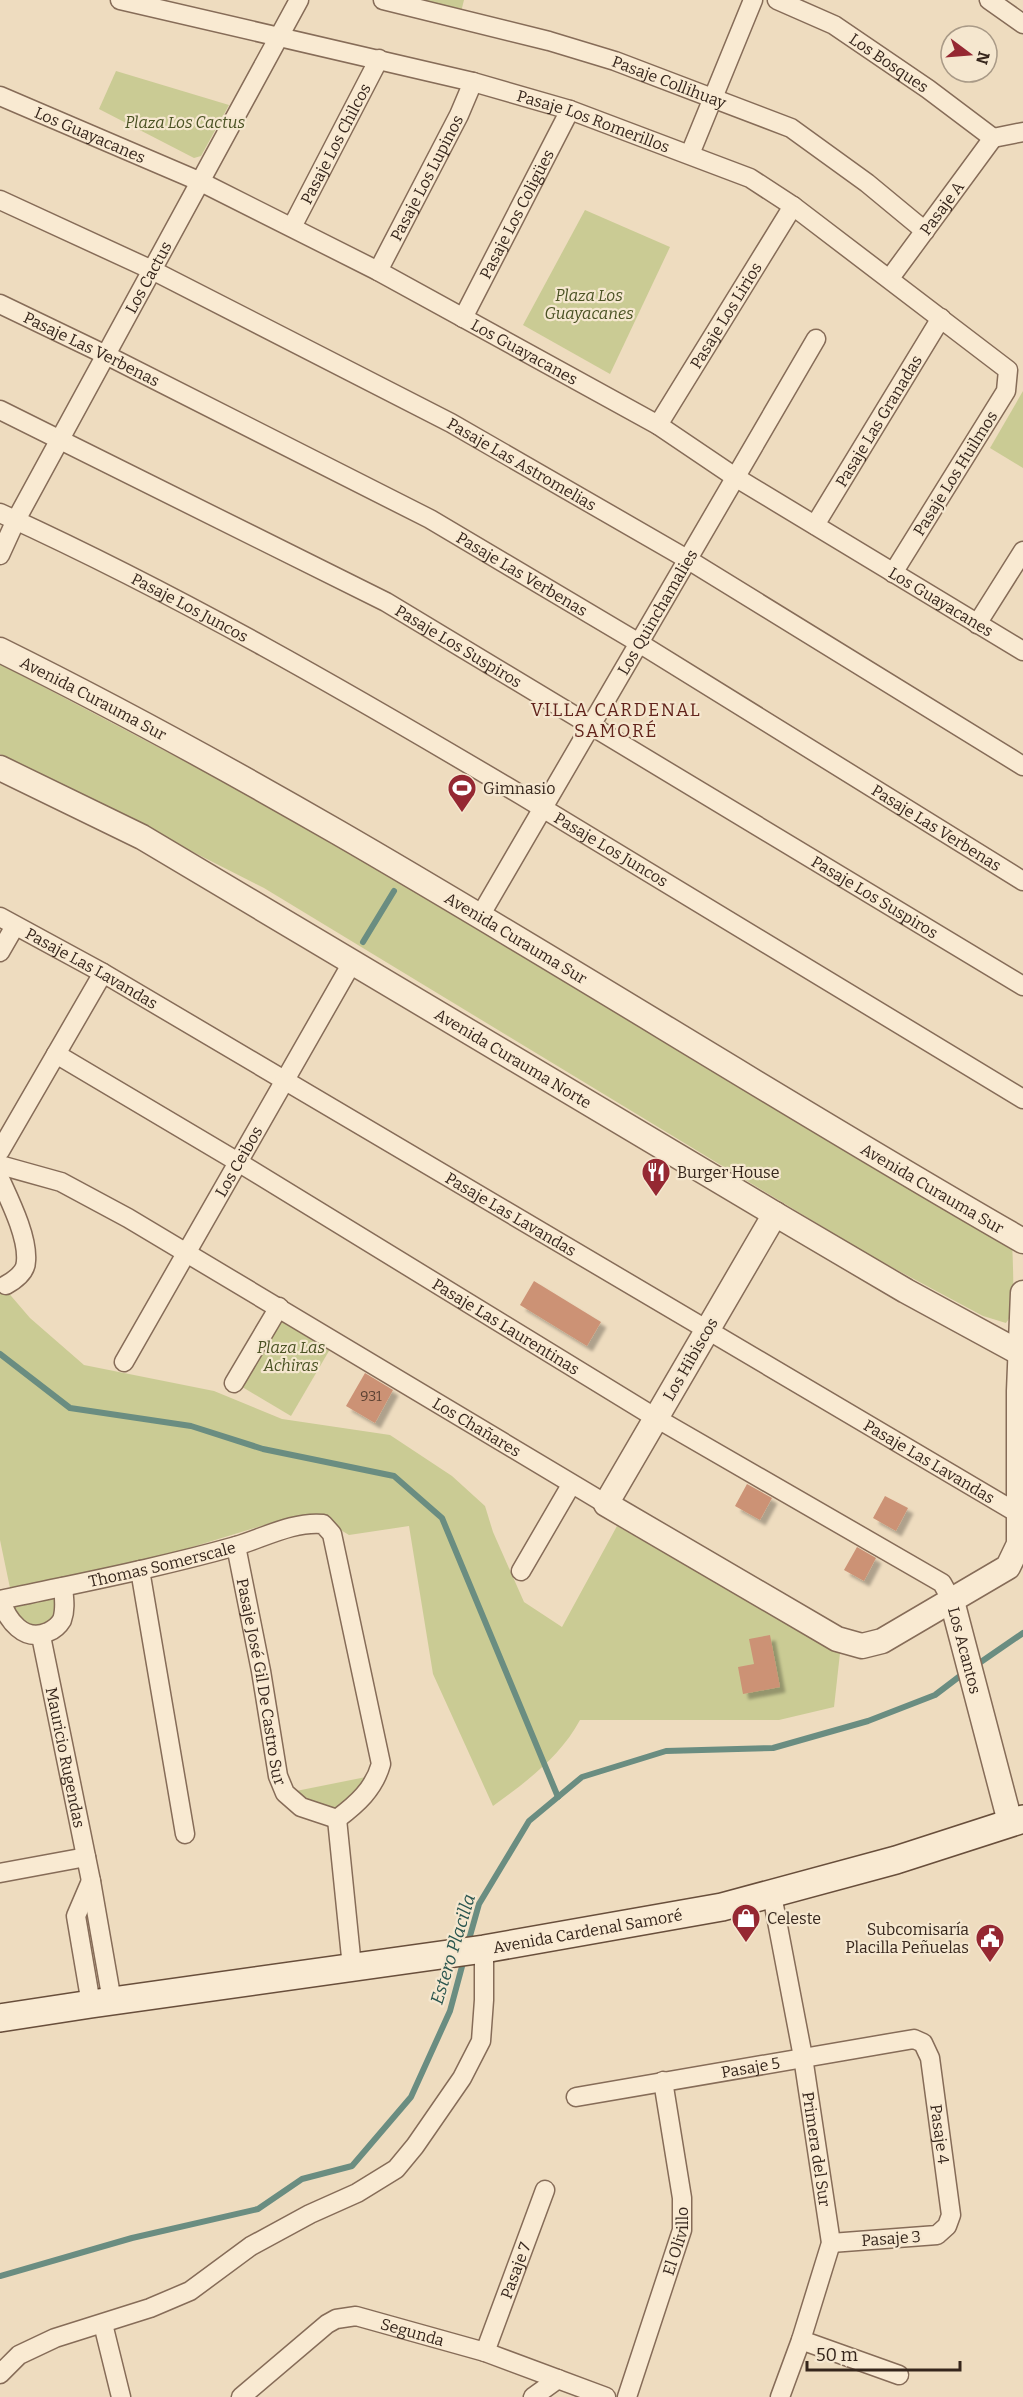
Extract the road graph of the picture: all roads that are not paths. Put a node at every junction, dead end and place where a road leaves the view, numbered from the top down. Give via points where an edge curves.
1 (120, 0) edge
2 (299, 0) edge
3 (383, 0) edge
4 (753, 0) edge
5 (777, 0) edge
6 (989, 0) edge
7 (1023, 24) edge
8 (279, 38) junction
9 (379, 59) junction
10 (473, 82) junction
11 (0, 96) edge
12 (714, 97) junction
13 (570, 110) junction
14 (1023, 132) edge
15 (993, 138) junction
16 (690, 154) junction
17 (201, 182) junction
18 (0, 200) edge
19 (793, 206) junction
20 (292, 228) junction
21 (925, 231) junction
22 (152, 270) junction
23 (378, 271) junction
24 (890, 278) junction
25 (0, 304) edge
26 (463, 318) junction
27 (941, 318) junction
28 (816, 339) dead end
29 (106, 355) junction
30 (1008, 370) joint
31 (0, 410) edge
32 (658, 425) junction
33 (61, 438) junction
34 (735, 477) junction
35 (8, 516) edge
36 (815, 525) junction
37 (1023, 551) edge
38 (0, 555) edge
39 (687, 559) junction
40 (893, 573) junction
41 (977, 624) junction
42 (639, 643) junction
43 (0, 650) edge
44 (1023, 651) edge
45 (590, 726) junction
46 (1023, 766) edge
47 (0, 768) edge
48 (543, 808) junction
49 (1023, 881) edge
50 (480, 915) junction
51 (8, 921) edge
52 (0, 951) edge
53 (353, 961) junction
54 (103, 973) junction
55 (1023, 986) edge
56 (56, 1054) junction
57 (285, 1080) junction
58 (1023, 1099) edge
59 (0, 1151) edge
60 (238, 1162) junction
61 (0, 1165) edge
62 (0, 1179) edge
63 (775, 1214) junction
64 (1023, 1241) edge
65 (186, 1253) junction
66 (6, 1285) dead end
67 (1023, 1293) edge
68 (279, 1307) junction
69 (707, 1330) junction
70 (1021, 1354) edge
71 (124, 1362) dead end
72 (234, 1383) dead end
73 (656, 1418) junction
74 (571, 1485) junction
75 (606, 1504) junction
76 (1019, 1514) junction
77 (236, 1546) junction
78 (140, 1570) junction
79 (521, 1571) dead end
80 (63, 1587) junction
81 (0, 1600) edge
82 (952, 1601) junction
83 (41, 1635) junction
84 (337, 1819) junction
85 (1016, 1821) edge
86 (185, 1834) dead end
87 (86, 1857) junction
88 (0, 1873) edge
89 (772, 1895) junction
90 (484, 1949) junction
91 (352, 1967) junction
92 (102, 2002) junction
93 (0, 2019) edge
94 (923, 2043) joint
95 (803, 2057) junction
96 (663, 2081) junction
97 (576, 2097) dead end
98 (545, 2190) dead end
99 (947, 2226) joint
100 (831, 2243) junction
101 (103, 2324) junction
102 (801, 2340) junction
103 (485, 2352) junction
104 (0, 2374) edge
105 (899, 2374) dead end
106 (558, 2379) junction
107 (121, 2397) edge
108 (241, 2397) edge
109 (533, 2397) edge
110 (606, 2397) edge
111 (627, 2397) edge
112 (780, 2397) edge

1 - 8 street, Pasaje Los Romerillos
2 - 8 street, Los Cactus
3 - 12 street, Pasaje Collihuay via 549,40
4 - 12 street
5 - 15 street, Los Bosques via 834,25
6 - 7 street
8 - 9 street, Pasaje Los Romerillos
8 - 17 street, Los Cactus
9 - 10 street, Pasaje Los Romerillos
9 - 20 street, Pasaje Los Chilcos
10 - 13 street, Pasaje Los Romerillos
10 - 23 street, Pasaje Los Lupinos
11 - 17 street, Los Guayacanes
12 - 16 street
12 - 21 street, Pasaje Collihuay via 791,128
13 - 16 street, Pasaje Los Romerillos
13 - 26 street, Pasaje Los Coligües
14 - 15 street
15 - 21 street, Pasaje A
16 - 19 street, Pasaje Los Romerillos via 750,178
17 - 20 street, Los Guayacanes
17 - 22 street, Los Cactus
18 - 22 street, Pasaje Las Astromelias
19 - 24 street, Pasaje Los Romerillos
19 - 32 street, Pasaje Los Lirios
20 - 23 street, Los Guayacanes
21 - 24 street, Pasaje A
22 - 29 street, Los Cactus
22 - 39 street, Pasaje Las Astromelias via 451,423
23 - 26 street, Los Guayacanes
24 - 27 street, Pasaje Los Romerillos
25 - 29 street, Pasaje Las Verbenas
26 - 32 street, Los Guayacanes
27 - 30 street, Pasaje Los Romerillos
27 - 36 street, Pasaje Las Granadas
28 - 34 street, Los Quinchamalies
29 - 33 street, Los Cactus
29 - 42 street, Pasaje Las Verbenas via 430,519
30 - 40 street, Pasaje Los Huilmos via 1006,390
31 - 33 street, Pasaje Los Suspiros
32 - 34 street, Los Guayacanes
33 - 35 street, Los Cactus
33 - 45 street, Pasaje Los Suspiros via 386,602
34 - 36 street, Los Guayacanes
34 - 39 street, Los Quinchamalies
35 - 38 street, Los Cactus
35 - 48 street, Pasaje Los Juncos via 238,630
36 - 40 street, Los Guayacanes
37 - 41 street
39 - 42 street, Los Quinchamalies
39 - 46 street, Pasaje Las Astromelias
40 - 41 street, Los Guayacanes
41 - 44 street, Los Guayacanes
42 - 45 street, Los Quinchamalies
42 - 49 street, Pasaje Las Verbenas
43 - 50 street, Avenida Curauma Sur via 272,793
45 - 48 street, Los Quinchamalies
45 - 55 street, Pasaje Los Suspiros
47 - 53 street, Avenida Curauma Norte via 142,837
48 - 50 street, Los Quinchamalies
48 - 58 street, Pasaje Los Juncos
50 - 64 street, Avenida Curauma Sur
51 - 52 street
51 - 54 street, Pasaje Las Lavandas
53 - 57 street, Los Ceibos
53 - 63 street, Avenida Curauma Norte
54 - 56 street
54 - 57 street, Pasaje Las Lavandas
56 - 59 street
56 - 60 street, Pasaje Las Laurentinas
57 - 60 street, Los Ceibos
57 - 69 street, Pasaje Las Lavandas
60 - 65 street, Los Ceibos
60 - 73 street, Pasaje Las Laurentinas
61 - 65 street, Los Chañares via 61,1182
62 - 66 street via 25,1245 27,1263 17,1279
63 - 69 street, Los Hibiscos
63 - 70 street, Avenida Curauma Norte
65 - 68 street, Los Chañares
65 - 71 street, Los Ceibos
67 - 70 street, Los Acantos
68 - 72 street
68 - 74 street, Los Chañares
69 - 73 street, Los Hibiscos
69 - 76 street, Pasaje Las Lavandas
70 - 76 street, Los Acantos
73 - 75 street, Los Hibiscos
73 - 82 street, Pasaje Las Laurentinas via 942,1583
74 - 75 street, Los Chañares
74 - 79 street
75 - 82 street, Los Chañares via 837,1639 862,1646 882,1641
76 - 82 street, Los Acantos via 1019,1544 1008,1567
77 - 78 street, Thomas Somerscale
77 - 84 street, Pasaje José Gil De Castro Sur via 278,1776 285,1793 301,1807
77 - 84 street, Thomas Somerscale via 309,1522 323,1524 332,1534 381,1764 378,1776 361,1801
78 - 80 street, Thomas Somerscale
78 - 86 street
80 - 81 street, Thomas Somerscale
80 - 83 street via 65,1608 61,1622
81 - 83 street via 16,1626 28,1634
82 - 85 street, Los Acantos via 991,1751
83 - 87 street, Mauricio Rugendas
84 - 91 street
85 - 89 main road, Avenida Cardenal Samoré
87 - 88 street
87 - 92 street, Mauricio Rugendas via 91,1881 76,1916
89 - 90 main road, Avenida Cardenal Samoré
89 - 95 street, Primera del Sur
90 - 91 main road, Avenida Cardenal Samoré
90 - 101 street via 481,2041 462,2078 396,2169 251,2246 190,2291
91 - 92 main road, Avenida Cardenal Samoré
92 - 93 main road, Avenida Cardenal Samoré
94 - 95 street, Pasaje 5 via 914,2039
94 - 99 street, Pasaje 4 via 930,2058 951,2215
95 - 96 street, Pasaje 5
95 - 100 street, Primera del Sur
96 - 97 street, Pasaje 5
96 - 111 street, El Olivillo via 682,2198 682,2230
98 - 103 street, Pasaje 7
99 - 100 street, Pasaje 3 via 937,2235
100 - 102 street, Primera del Sur
101 - 104 street via 55,2338 19,2355
101 - 107 street
102 - 105 street
102 - 112 street, Primera del Sur
103 - 106 street, Segunda
103 - 108 street, Segunda via 347,2316 327,2324
106 - 109 street
106 - 110 street, Segunda

